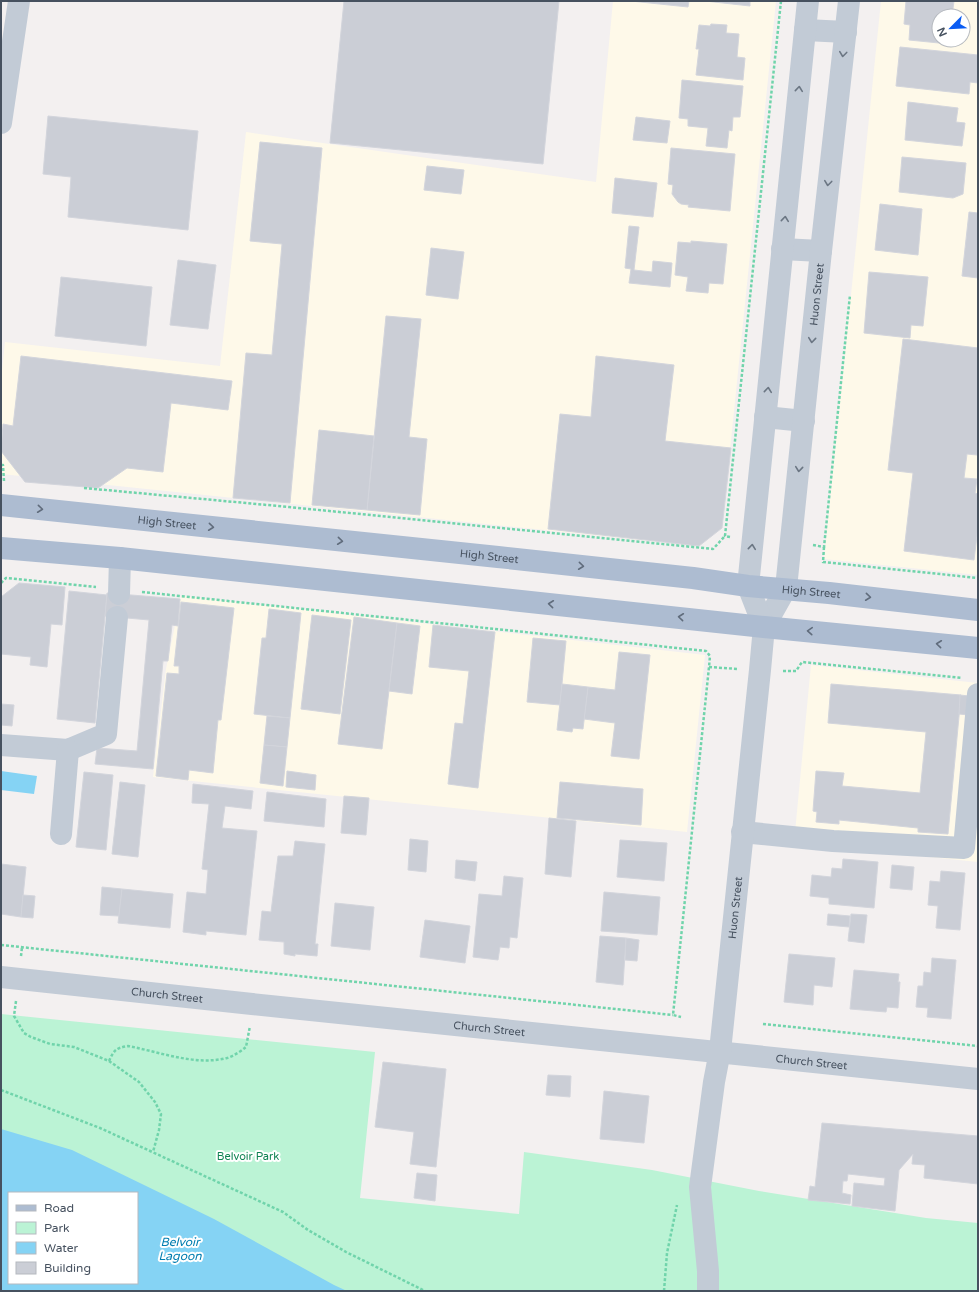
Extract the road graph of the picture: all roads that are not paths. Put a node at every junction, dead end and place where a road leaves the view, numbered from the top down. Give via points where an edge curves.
1 (19, 1) edge
2 (808, 1) edge
3 (849, 1) edge
4 (805, 30) junction
5 (846, 32) junction
6 (1, 123) edge
7 (782, 249) junction
8 (820, 251) junction
9 (765, 417) junction
10 (804, 421) junction
11 (1, 505) edge
12 (1, 548) edge
13 (120, 558) junction
14 (748, 586) junction
15 (786, 588) junction
16 (119, 592) road end
17 (978, 610) edge
18 (116, 617) dead end
19 (764, 627) junction
20 (978, 648) edge
21 (978, 694) edge
22 (1, 745) edge
23 (68, 750) junction
24 (742, 832) junction
25 (61, 834) dead end
26 (10, 978) edge
27 (720, 1051) junction
28 (978, 1079) edge
29 (708, 1281) edge
30 (717, 1291) edge

1 - 6 street
2 - 4 street
3 - 5 street, Huon Street
4 - 5 street
7 -> 4 street
5 -> 8 street, Huon Street
7 - 8 street
9 -> 7 street
8 -> 10 street, Huon Street
9 - 10 street
14 -> 9 street
10 -> 15 street, Huon Street
11 -> 14 main road, High Street via 693,578
12 - 13 main road
13 - 16 street
19 -> 13 main road
14 - 15 main road, High Street
14 - 19 street
15 -> 17 main road, High Street
15 - 19 street
18 - 23 street via 106,734
20 -> 19 main road
19 - 24 street, Huon Street
21 - 24 street via 964,848 833,841
22 - 23 street
23 - 25 street
24 - 27 street, Huon Street
26 - 27 street, Church Street
27 - 28 street, Church Street
27 - 29 street, Huon Street via 700,1187
29 - 30 street, Huon Street

